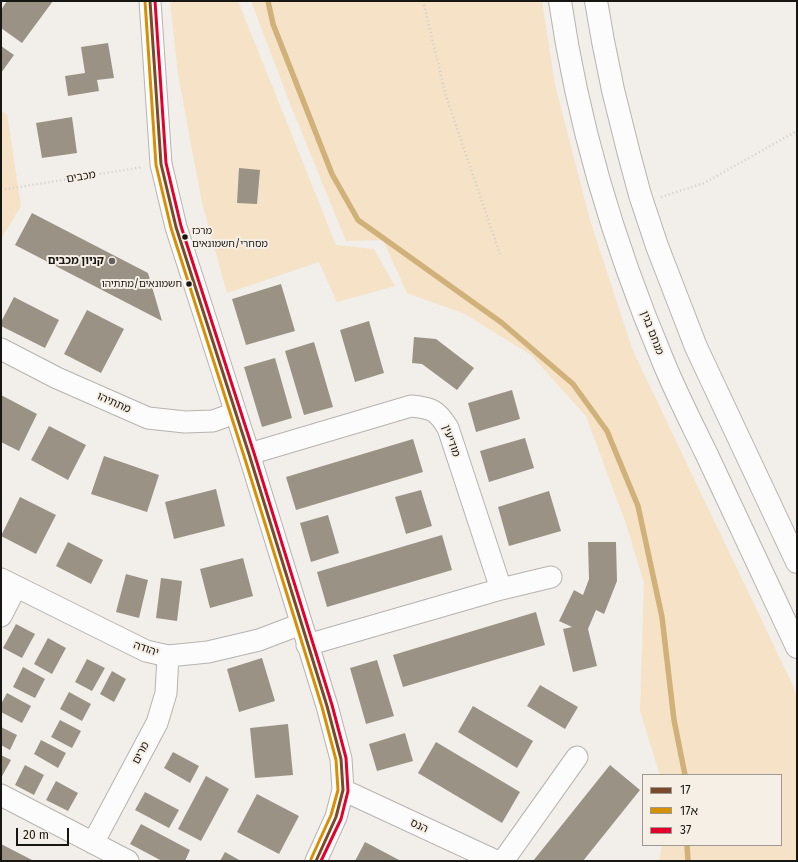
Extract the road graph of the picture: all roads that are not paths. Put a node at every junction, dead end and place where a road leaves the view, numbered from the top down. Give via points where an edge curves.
1 (150, 1) edge
2 (560, 1) edge
3 (596, 1) edge
4 (1, 349) edge
5 (235, 413) junction
6 (249, 454) junction
7 (797, 562) edge
8 (551, 577) dead end
9 (8, 583) edge
10 (501, 589) junction
11 (1, 616) edge
12 (301, 624) junction
13 (307, 645) junction
14 (797, 647) edge
15 (168, 656) junction
16 (577, 756) dead end
17 (343, 790) junction
18 (1, 795) edge
19 (93, 843) junction
20 (128, 861) edge
21 (316, 861) edge
22 (496, 861) edge
23 (503, 861) edge

1 - 5 street via 161,164 176,227
2 - 14 main road, מנחם בגין via 567,48 594,164 634,287 663,362
3 - 7 main road via 613,90 644,207 696,347
4 - 5 street, מתתיהו via 57,378 148,418 185,422 213,421
5 - 6 street
6 - 10 street, מודיעין via 411,406 426,407 440,415 448,428
6 - 12 street
8 - 10 street
9 - 11 street
9 - 15 street, יהודה via 146,651
10 - 13 street
12 - 13 street
12 - 15 street, יהודה via 252,642 208,652
13 - 17 street via 341,759
15 - 19 street, מרים via 166,693 157,723
16 - 23 street
17 - 21 street via 336,817
17 - 22 street, הנס
18 - 19 street
19 - 20 street

